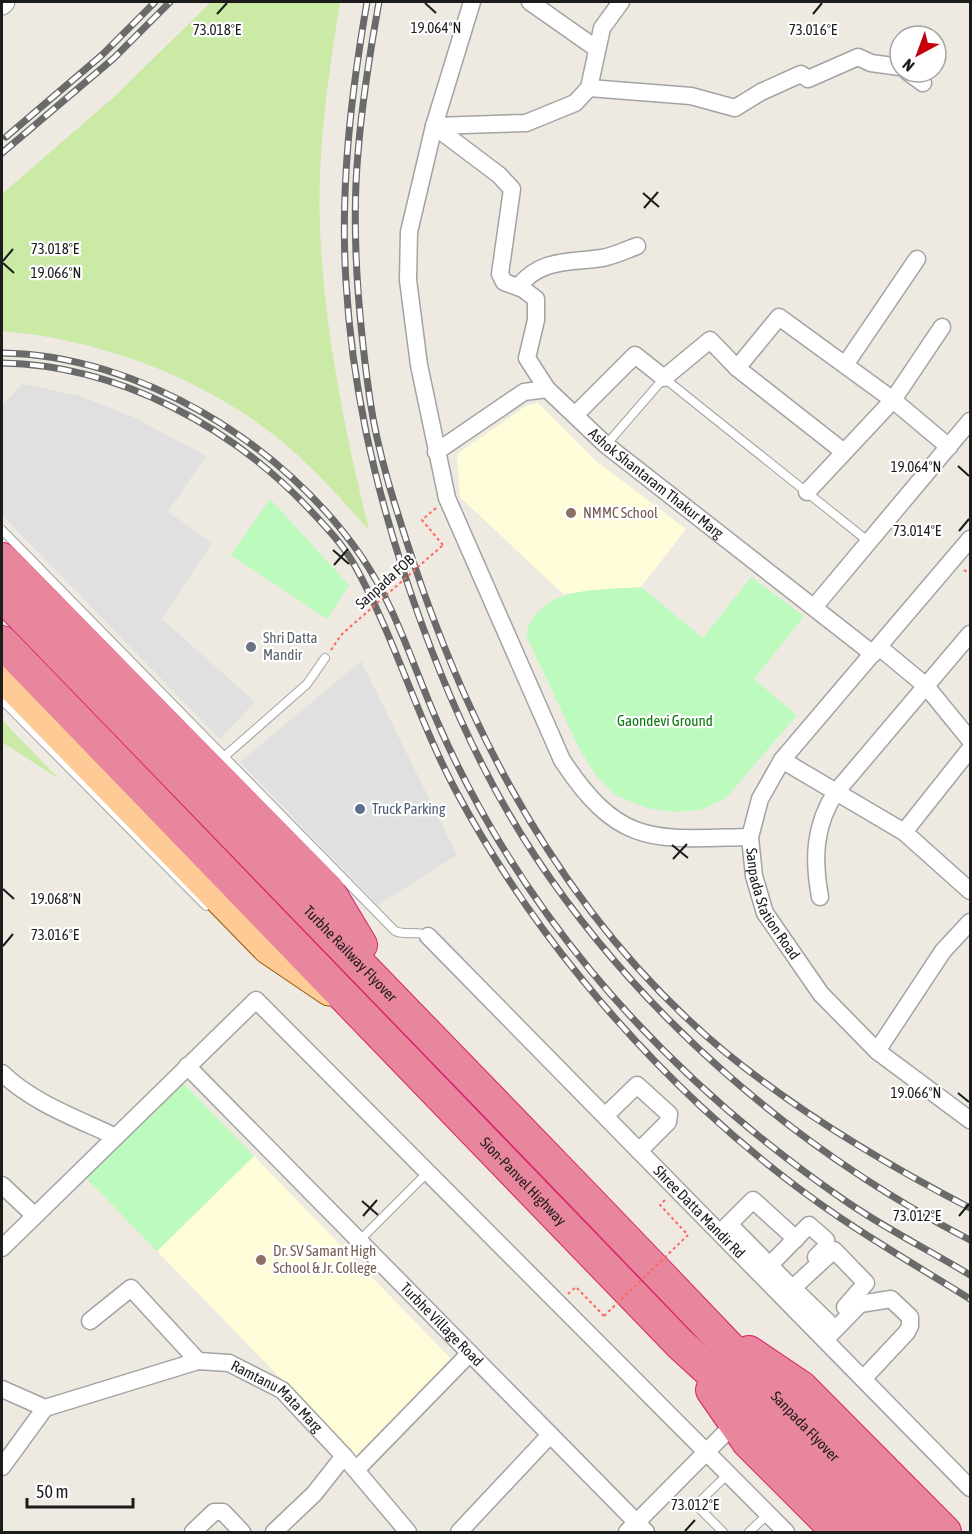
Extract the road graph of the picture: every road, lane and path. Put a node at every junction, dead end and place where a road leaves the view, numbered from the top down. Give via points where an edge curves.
1 (472, 2) edge
2 (530, 2) edge
3 (621, 2) edge
4 (597, 49) junction
5 (888, 65) edge
6 (589, 88) junction
7 (434, 126) junction
8 (638, 246) dead end
9 (917, 259) dead end
10 (518, 287) junction
11 (942, 327) dead end
12 (845, 365) junction
13 (737, 368) junction
14 (664, 378) junction
15 (546, 389) junction
16 (893, 400) junction
17 (575, 416) junction
18 (970, 421) edge
19 (606, 445) junction
20 (949, 447) junction
21 (436, 452) junction
22 (844, 452) junction
23 (807, 492) junction
24 (422, 519) dead end
25 (2, 530) edge
26 (970, 540) edge
27 (869, 542) junction
28 (2, 560) edge
29 (2, 595) edge
30 (815, 606) junction
31 (2, 615) edge
32 (970, 634) edge
33 (2, 642) edge
34 (876, 651) junction
35 (325, 658) joint
36 (2, 678) edge
37 (926, 686) junction
38 (2, 700) edge
39 (970, 740) edge
40 (970, 749) edge
41 (225, 756) junction
42 (783, 760) junction
43 (836, 792) junction
44 (904, 832) junction
45 (750, 837) junction
46 (970, 891) edge
47 (820, 897) dead end
48 (220, 913) junction
49 (970, 923) edge
50 (428, 936) joint
51 (351, 954) junction
52 (391, 995) junction
53 (366, 1017) junction
54 (877, 1051) junction
55 (187, 1066) junction
56 (2, 1073) edge
57 (605, 1116) junction
58 (970, 1120) edge
59 (114, 1137) junction
60 (639, 1151) junction
61 (428, 1173) junction
62 (2, 1185) edge
63 (660, 1205) dead end
64 (34, 1215) junction
65 (724, 1228) junction
66 (796, 1239) junction
67 (359, 1241) junction
68 (2, 1248) edge
69 (765, 1270) junction
70 (576, 1287) dead end
71 (786, 1291) junction
72 (90, 1321) dead end
73 (704, 1321) junction
74 (824, 1332) junction
75 (680, 1344) junction
76 (470, 1353) junction
77 (198, 1361) junction
78 (863, 1379) junction
79 (2, 1389) edge
80 (45, 1408) junction
81 (774, 1414) junction
82 (735, 1423) junction
83 (550, 1435) junction
84 (706, 1452) junction
85 (344, 1456) junction
86 (2, 1467) edge
87 (356, 1470) junction
88 (728, 1474) junction
89 (970, 1488) edge
90 (768, 1514) junction
91 (637, 1529) edge
92 (194, 1533) edge
93 (242, 1533) edge
94 (274, 1533) edge
95 (408, 1533) edge
96 (459, 1533) edge
97 (723, 1533) edge
98 (749, 1533) edge
99 (786, 1533) edge
100 (838, 1533) edge
101 (875, 1533) edge
102 (908, 1533) edge
103 (945, 1533) edge

1 - 7 street
2 - 4 street
3 - 4 street via 602,28
4 - 6 street
5 - 6 street via 858,57 808,79 801,74 735,108 691,96
6 - 7 street via 575,103 525,123
7 - 10 street via 512,189 500,274 504,282
7 - 21 street via 409,232 408,280
8 - 10 street via 605,257 546,265
9 - 12 street
10 - 15 street, Ashok Shantaram Thakur Marg via 536,299 536,320 527,358
11 - 16 street
12 - 13 street via 778,316
12 - 16 street
13 - 14 street via 710,340
13 - 22 street
14 - 17 street via 635,355
14 - 19 lane
14 - 23 lane
15 - 17 street, Ashok Shantaram Thakur Marg
15 - 21 street via 524,392
16 - 20 street
16 - 22 street
17 - 19 street, Ashok Shantaram Thakur Marg
18 - 20 street
19 - 30 street, Ashok Shantaram Thakur Marg
20 - 27 street
21 - 45 street via 447,498 562,760 581,789 603,813 633,831 671,839
22 - 23 street
23 - 27 lane
24 - 35 path, Sanpada FOB, bridge via 443,545 341,635
25 - 41 lane
26 - 34 street, Sanpada Station Road
27 - 30 street
28 - 52 highway, Turbhe Railway Flyover via 328,890
29 - 51 highway, Turbhe Railway Flyover
30 - 34 street, Ashok Shantaram Thakur Marg
31 - 51 highway via 314,936
32 - 37 street
33 - 53 highway
34 - 37 street, Ashok Shantaram Thakur Marg
34 - 42 street, Sanpada Station Road
35 - 41 lane via 308,684
36 - 48 main road
37 - 39 street, Ashok Shantaram Thakur Marg
37 - 43 street
38 - 48 lane
40 - 44 street
41 - 50 lane via 395,931
42 - 43 street
42 - 45 street, Sanpada Station Road via 760,799
43 - 44 street
43 - 47 street via 823,811 816,843
44 - 46 street
45 - 54 street, Sanpada Station Road via 754,876 765,913 821,994
48 - 53 main road
49 - 54 street via 943,951
50 - 57 street, Shree Datta Mandir Rd
51 - 52 highway, Turbhe Railway Flyover
52 - 73 highway
53 - 75 highway, Sion-Panvel Highway
54 - 58 street, Sanpada Station Road
55 - 59 street
55 - 61 street via 256,1000
55 - 67 street, Turbhe Village Road
56 - 59 street via 14,1085 54,1108
57 - 60 street, Shree Datta Mandir Rd
57 - 60 street via 637,1085 669,1114 668,1122
59 - 64 street
60 - 65 street, Shree Datta Mandir Rd
61 - 67 lane
61 - 84 street
62 - 64 street
63 - 70 path, bridge via 688,1235 604,1316
64 - 68 street
65 - 66 street via 756,1201
65 - 69 street, Shree Datta Mandir Rd
66 - 69 street
66 - 71 street via 809,1225 826,1240 826,1247
67 - 76 street, Turbhe Village Road
69 - 71 street, Shree Datta Mandir Rd
71 - 74 street, Shree Datta Mandir Rd
71 - 74 street via 830,1251 837,1252 866,1283
72 - 77 street via 132,1288
73 - 81 highway, Sanpada Flyover
73 - 103 highway via 801,1387
74 - 78 street, Shree Datta Mandir Rd
74 - 78 street via 866,1302 891,1299 910,1317 907,1332
75 - 81 highway, Sanpada Flyover
75 - 82 highway
76 - 83 street, Turbhe Village Road
76 - 87 street
77 - 80 street, Ramtanu Mata Marg
77 - 85 street, Ramtanu Mata Marg via 229,1363 282,1390
78 - 89 street, Shree Datta Mandir Rd
79 - 80 street
80 - 86 street
81 - 101 highway, Sanpada Flyover
81 - 102 highway, Sanpada Flyover
82 - 84 street
82 - 100 highway via 748,1442
83 - 91 street, Turbhe Village Road
83 - 96 street
84 - 88 street
84 - 91 street
85 - 87 street, Ramtanu Mata Marg
85 - 94 street via 314,1494
87 - 95 street, Ramtanu Mata Marg
88 - 90 street
88 - 97 lane via 696,1505
90 - 98 lane
90 - 99 street
92 - 93 street via 214,1512 223,1512

